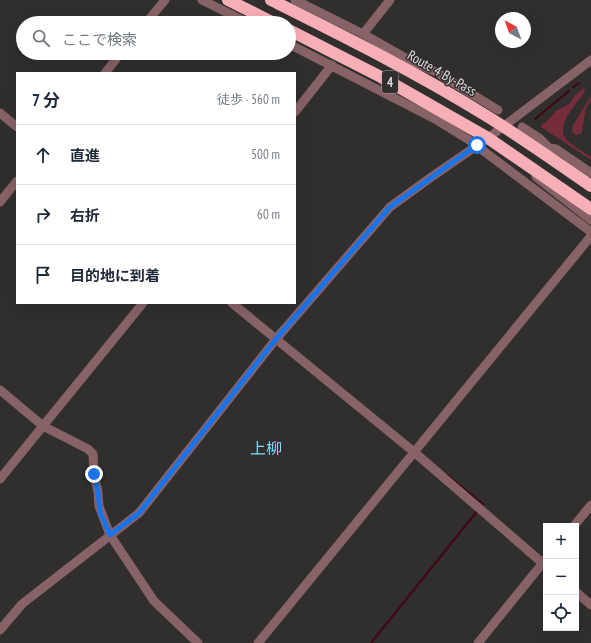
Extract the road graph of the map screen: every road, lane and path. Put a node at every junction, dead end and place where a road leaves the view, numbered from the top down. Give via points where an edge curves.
1 (164, 0) edge
2 (202, 0) edge
3 (228, 0) edge
4 (270, 0) edge
5 (295, 0) edge
6 (390, 0) edge
7 (151, 16) edge
8 (234, 16) edge
9 (260, 16) edge
10 (296, 34) edge
11 (363, 34) junction
12 (296, 47) edge
13 (116, 60) edge
14 (591, 60) edge
15 (407, 64) junction
16 (332, 65) junction
17 (106, 72) edge
18 (498, 110) dead end
19 (296, 111) edge
20 (0, 113) edge
21 (440, 116) junction
22 (16, 126) edge
23 (503, 127) junction
24 (522, 127) dead end
25 (488, 138) junction
26 (477, 145) junction
27 (544, 149) junction
28 (518, 159) junction
29 (591, 173) edge
30 (16, 182) edge
31 (591, 186) edge
32 (0, 202) edge
33 (591, 209) edge
34 (591, 220) edge
35 (591, 232) edge
36 (591, 236) edge
37 (142, 304) edge
38 (233, 304) edge
39 (276, 339) junction
40 (0, 390) edge
41 (43, 426) junction
42 (414, 452) junction
43 (0, 478) edge
44 (591, 506) edge
45 (577, 523) edge
46 (110, 535) junction
47 (543, 561) edge
48 (543, 565) edge
49 (579, 595) edge
50 (591, 605) edge
51 (0, 630) edge
52 (198, 643) edge
53 (258, 643) edge
54 (478, 643) edge

1 - 7 street
2 - 8 street
3 - 9 highway
4 - 15 highway, Route 4 By-Pass / 4
5 - 11 street
6 - 11 street
10 - 21 highway, 4 via 381,77
11 - 15 street
12 - 16 street
13 - 17 street
14 - 23 street
15 - 18 street via 436,72
15 - 23 highway, Route 4 By-Pass / 4
16 - 19 street
16 - 21 street
20 - 22 street
21 - 25 highway, 4
21 - 26 street
23 - 25 street
23 - 27 highway, Route 4 By-Pass / 4
24 - 27 street via 540,138
25 - 26 street
25 - 28 highway, 4
26 - 35 street
26 - 39 street via 390,207
27 - 29 street via 556,149
27 - 31 highway, Route 4 By-Pass / 4
28 - 33 highway, 4
28 - 34 street via 545,185
30 - 32 street
36 - 42 street
37 - 41 street
38 - 39 street
39 - 42 street
39 - 46 street via 139,513
40 - 41 street
41 - 43 street
41 - 46 street via 93,454 99,506
42 - 47 street
42 - 53 street
44 - 45 street
46 - 51 street via 22,604
46 - 52 street via 154,601
48 - 54 street
49 - 50 street

